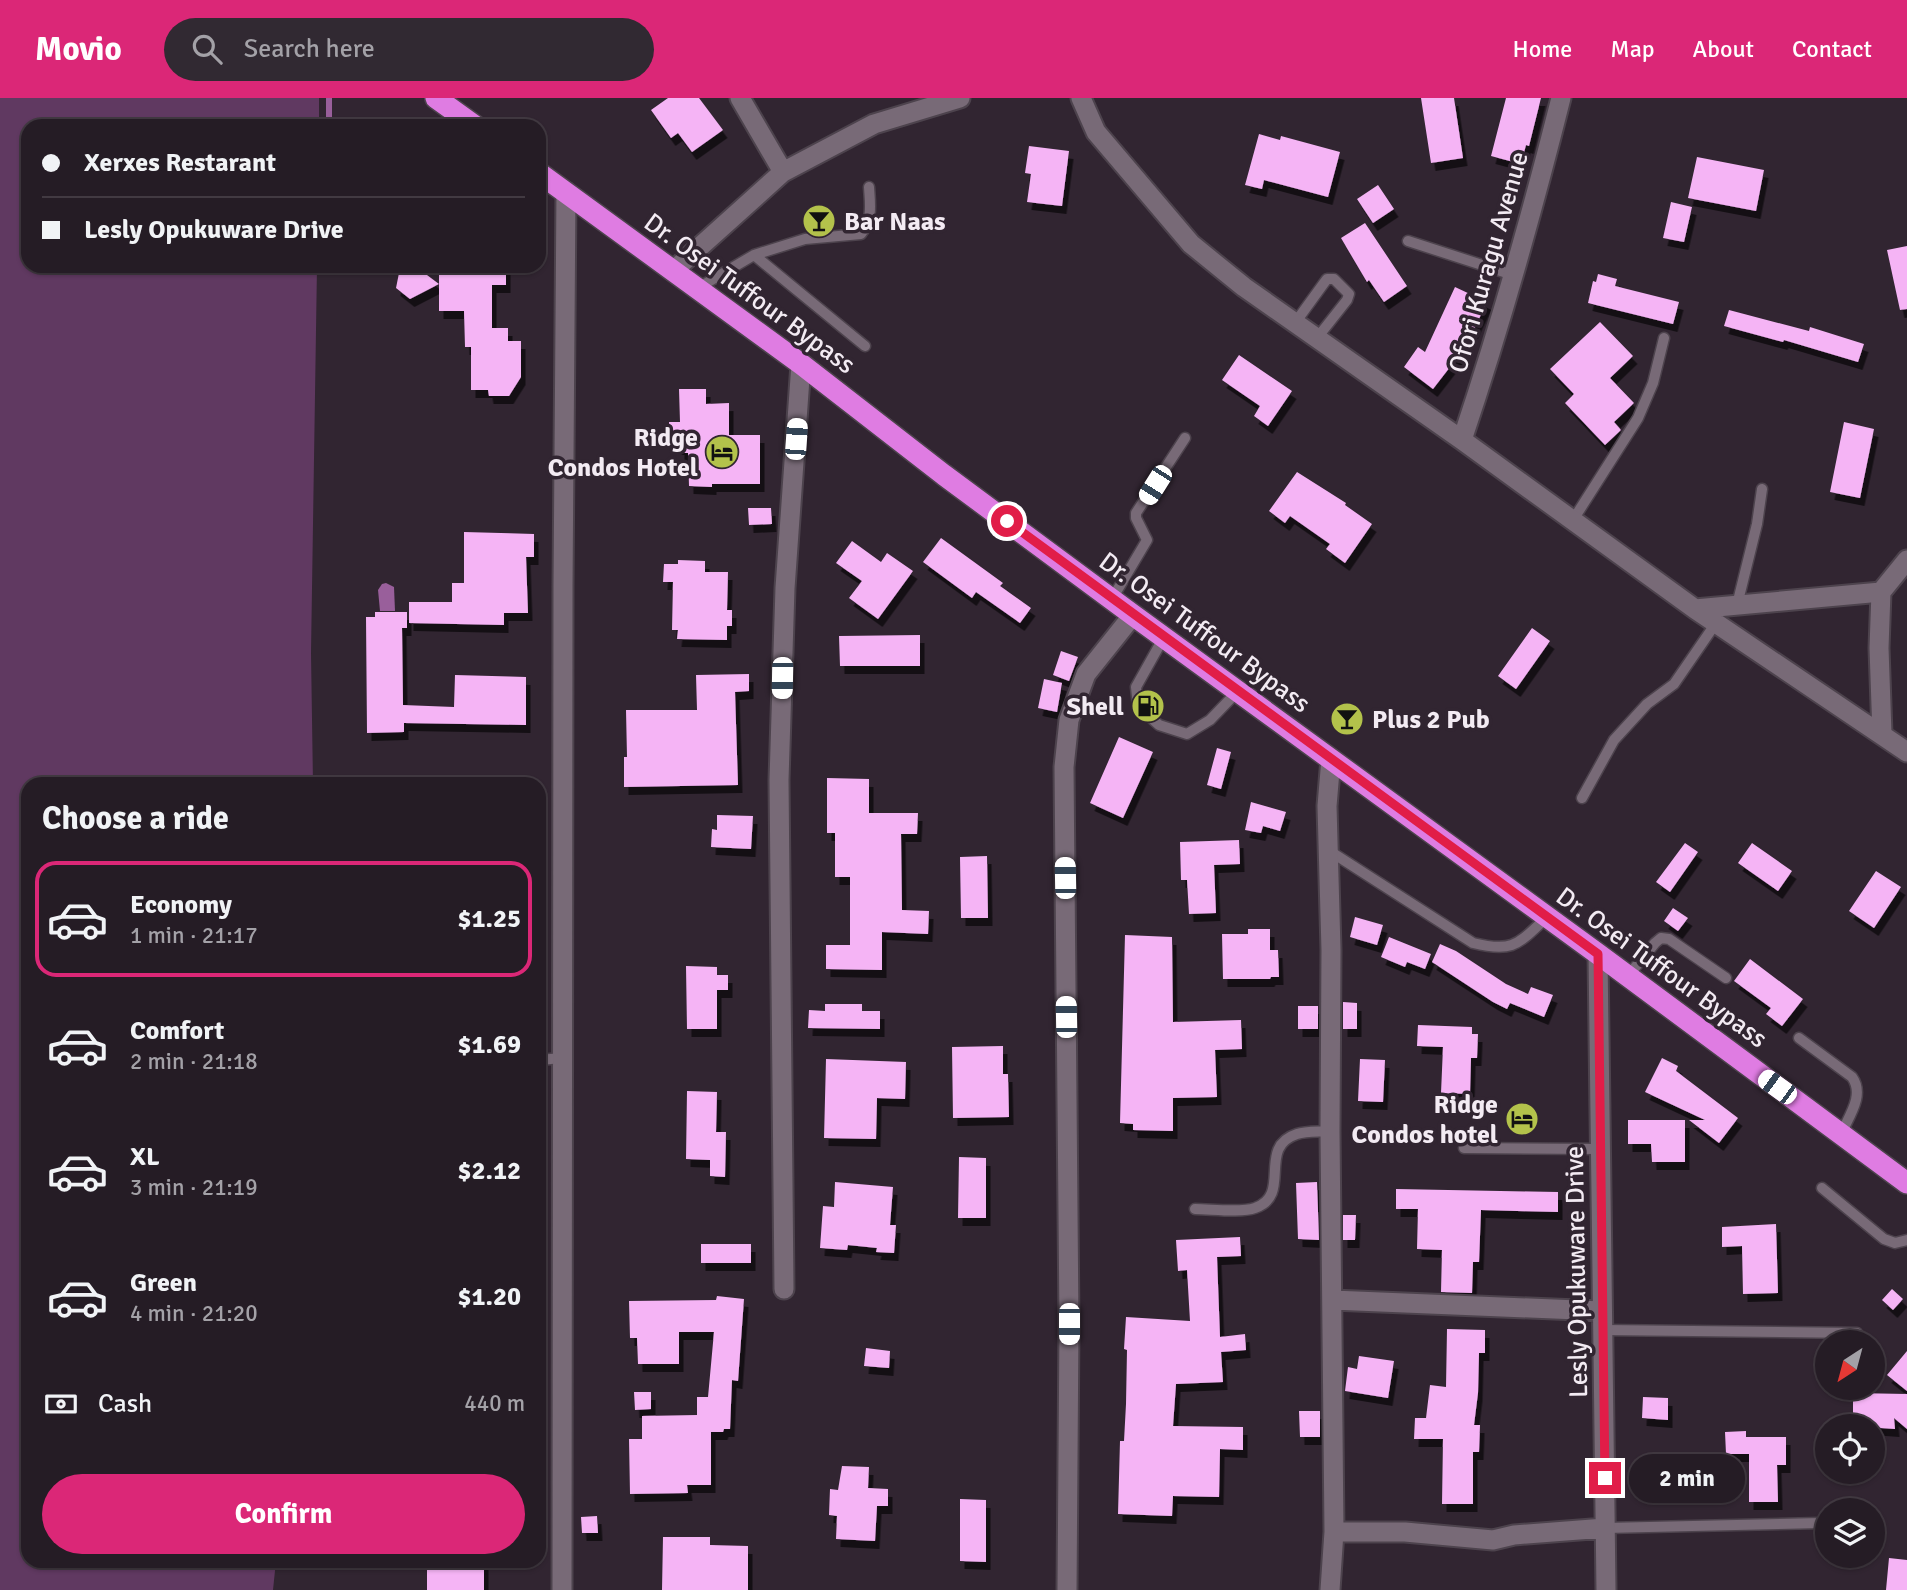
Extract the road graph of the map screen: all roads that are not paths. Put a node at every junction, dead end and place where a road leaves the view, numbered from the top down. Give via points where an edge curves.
1 (436, 98) edge
2 (740, 98) edge
3 (960, 98) edge
4 (1081, 98) edge
5 (1561, 98) edge
6 (465, 119) edge
7 (783, 172) junction
8 (546, 178) edge
9 (869, 187) dead end
10 (566, 192) junction
11 (1408, 241) dead end
12 (754, 255) junction
13 (673, 271) junction
14 (1513, 275) junction
15 (697, 288) junction
16 (1296, 323) junction
17 (1317, 338) junction
18 (1664, 338) dead end
19 (865, 346) dead end
20 (801, 364) junction
21 (1185, 438) dead end
22 (1462, 440) junction
23 (1762, 489) dead end
24 (1573, 520) junction
25 (1907, 560) edge
26 (1881, 592) junction
27 (1112, 600) junction
28 (1737, 605) junction
29 (1695, 609) junction
30 (1133, 615) junction
31 (1716, 623) junction
32 (1164, 637) junction
33 (1238, 691) junction
34 (1882, 734) junction
35 (1907, 752) edge
36 (1331, 759) junction
37 (1582, 798) dead end
38 (1328, 850) junction
39 (1547, 917) junction
40 (1598, 954) junction
41 (1628, 976) junction
42 (1726, 978) dead end
43 (1799, 1038) dead end
44 (562, 1058) junction
45 (546, 1059) edge
46 (1330, 1131) junction
47 (1841, 1134) junction
48 (1464, 1148) dead end
49 (1600, 1149) junction
50 (1907, 1183) edge
51 (1822, 1188) dead end
52 (1195, 1209) dead end
53 (1907, 1240) edge
54 (784, 1289) dead end
55 (1332, 1300) junction
56 (1603, 1320) junction
57 (1815, 1331) edge
58 (1815, 1523) edge
59 (1605, 1528) junction
60 (1334, 1532) junction
61 (562, 1590) edge
62 (1067, 1590) edge
63 (1330, 1590) edge
64 (1606, 1590) edge

1 - 6 highway
2 - 7 street
3 - 7 street via 874,124
4 - 16 street via 1096,132 1191,244
5 - 14 street, Ofori Kuragu Avenue
7 - 13 street
8 - 10 highway, Dr. Osei Tuffour Bypass
9 - 12 lane via 870,216 861,234 805,239
10 - 13 highway, Dr. Osei Tuffour Bypass
10 - 44 street
11 - 14 lane
12 - 15 lane
12 - 19 lane
13 - 15 highway, Dr. Osei Tuffour Bypass
14 - 22 street, Ofori Kuragu Avenue
15 - 20 highway, Dr. Osei Tuffour Bypass
16 - 17 street
16 - 17 lane via 1327,279 1334,279 1349,294
17 - 22 street
18 - 24 lane via 1638,418
20 - 27 highway, Dr. Osei Tuffour Bypass
20 - 54 street via 785,588 779,780
21 - 27 lane via 1136,513 1147,540
22 - 24 street
23 - 28 lane
24 - 29 street
25 - 26 street
26 - 28 street
26 - 34 street
27 - 30 highway, Dr. Osei Tuffour Bypass
28 - 29 street
29 - 31 street
30 - 32 highway, Dr. Osei Tuffour Bypass
30 - 62 street via 1086,674 1069,720 1063,767
31 - 34 street
31 - 37 lane via 1674,684 1647,704 1614,740
32 - 33 highway, Dr. Osei Tuffour Bypass
32 - 33 lane via 1136,687 1138,706 1159,725 1186,734 1210,720
33 - 36 highway, Dr. Osei Tuffour Bypass
34 - 35 street
36 - 38 street
36 - 39 highway, Dr. Osei Tuffour Bypass
38 - 39 lane via 1474,943 1496,948 1518,944
38 - 46 street
39 - 40 highway, Dr. Osei Tuffour Bypass
40 - 41 highway, Dr. Osei Tuffour Bypass
40 - 49 street, Lesly Opukuware Drive
41 - 42 lane via 1661,938 1670,939
41 - 47 highway, Dr. Osei Tuffour Bypass
43 - 47 lane via 1857,1083 1859,1093
44 - 45 lane
44 - 61 street
46 - 52 lane via 1297,1134 1281,1143 1269,1201 1254,1209
46 - 55 street
47 - 50 highway, Dr. Osei Tuffour Bypass
48 - 49 lane
49 - 56 street, Lesly Opukuware Drive
51 - 53 lane via 1884,1239 1895,1243
55 - 56 street
55 - 60 street
56 - 57 lane
56 - 59 street, Lesly Opukuware Drive
58 - 59 lane
59 - 60 street via 1493,1540 1405,1532
59 - 64 street, Lesly Opukuware Drive
60 - 63 street

